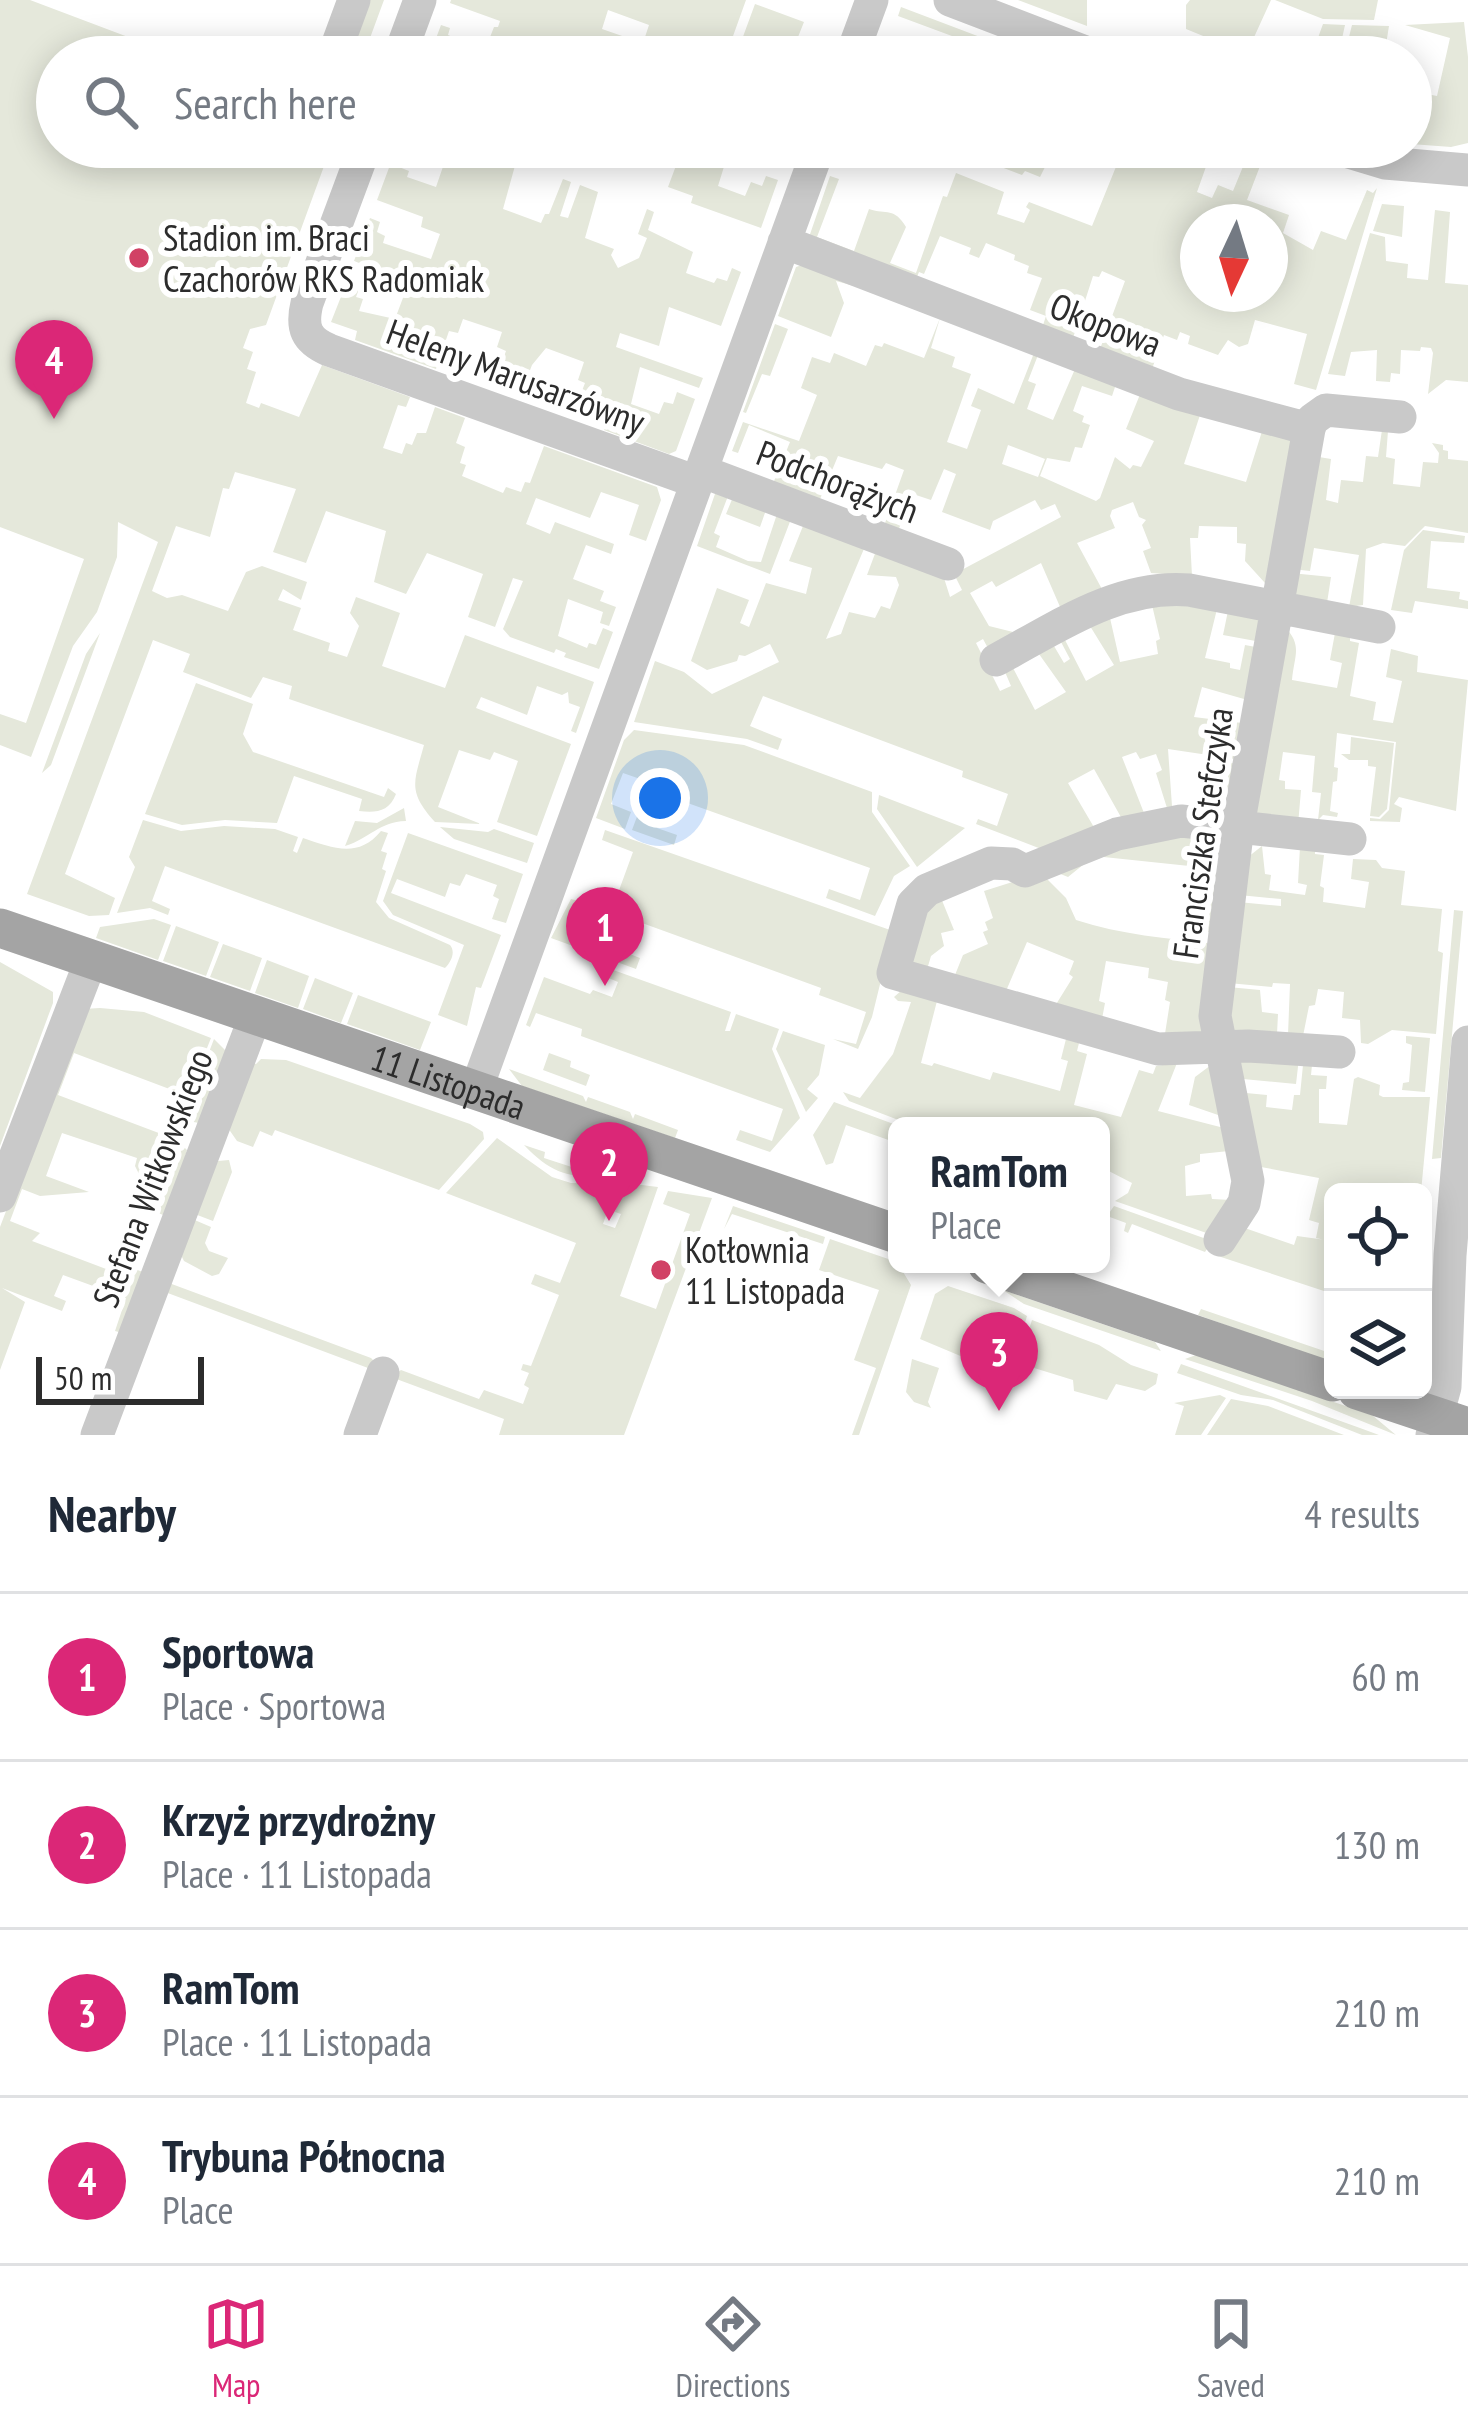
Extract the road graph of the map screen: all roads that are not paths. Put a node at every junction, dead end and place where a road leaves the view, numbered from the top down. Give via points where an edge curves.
1 (354, 0) edge
2 (420, 0) edge
3 (872, 0) edge
4 (950, 0) edge
5 (341, 36) edge
6 (407, 36) edge
7 (859, 36) edge
8 (1043, 36) edge
9 (1432, 167) edge
10 (357, 168) edge
11 (811, 168) edge
12 (1468, 170) edge
13 (784, 242) junction
14 (1400, 416) dead end
15 (1309, 429) junction
16 (699, 477) junction
17 (948, 565) dead end
18 (1277, 607) junction
19 (1379, 627) dead end
20 (996, 660) dead end
21 (1238, 826) junction
22 (1350, 839) dead end
23 (0, 928) edge
24 (91, 960) junction
25 (255, 1017) junction
26 (1468, 1042) edge
27 (493, 1044) junction
28 (1219, 1048) junction
29 (1339, 1052) dead end
30 (420, 1072) junction
31 (476, 1090) junction
32 (530, 1108) junction
33 (0, 1196) edge
34 (888, 1231) edge
35 (1220, 1240) dead end
36 (1450, 1255) junction
37 (1012, 1273) edge
38 (1432, 1326) edge
39 (383, 1373) dead end
40 (1324, 1379) edge
41 (1376, 1399) edge
42 (1446, 1427) edge
43 (97, 1435) edge
44 (360, 1435) edge

1 - 5 street
2 - 6 street
3 - 7 street
4 - 8 street
9 - 12 street
10 - 16 street, Heleny Marusarzówny via 307,303 310,340
11 - 13 street
13 - 15 street, Okopowa via 1179,394
13 - 16 street
14 - 15 street via 1326,410
15 - 18 street, Franciszka Stefczyka
16 - 17 street, Podchorążych
16 - 27 street
18 - 19 street
18 - 20 street via 1145,590
18 - 21 street, Franciszka Stefczyka
21 - 22 street
21 - 28 street, Franciszka Stefczyka via 1215,1016
21 - 28 street via 1169,823 1117,834 1025,871 992,863 947,879 913,904 893,973 1158,1048
23 - 24 main road, 11 Listopada
24 - 25 main road, 11 Listopada
24 - 33 street
25 - 30 main road, 11 Listopada
25 - 43 street, Stefana Witkowskiego
26 - 36 street
27 - 30 street via 468,1066
27 - 31 street
27 - 32 street via 498,1076
28 - 29 street
28 - 35 street, Franciszka Stefczyka via 1248,1181
30 - 31 main road, 11 Listopada
31 - 32 main road, 11 Listopada
32 - 34 main road, 11 Listopada
36 - 38 street
36 - 42 street
37 - 40 main road
39 - 44 street
41 - 42 main road

